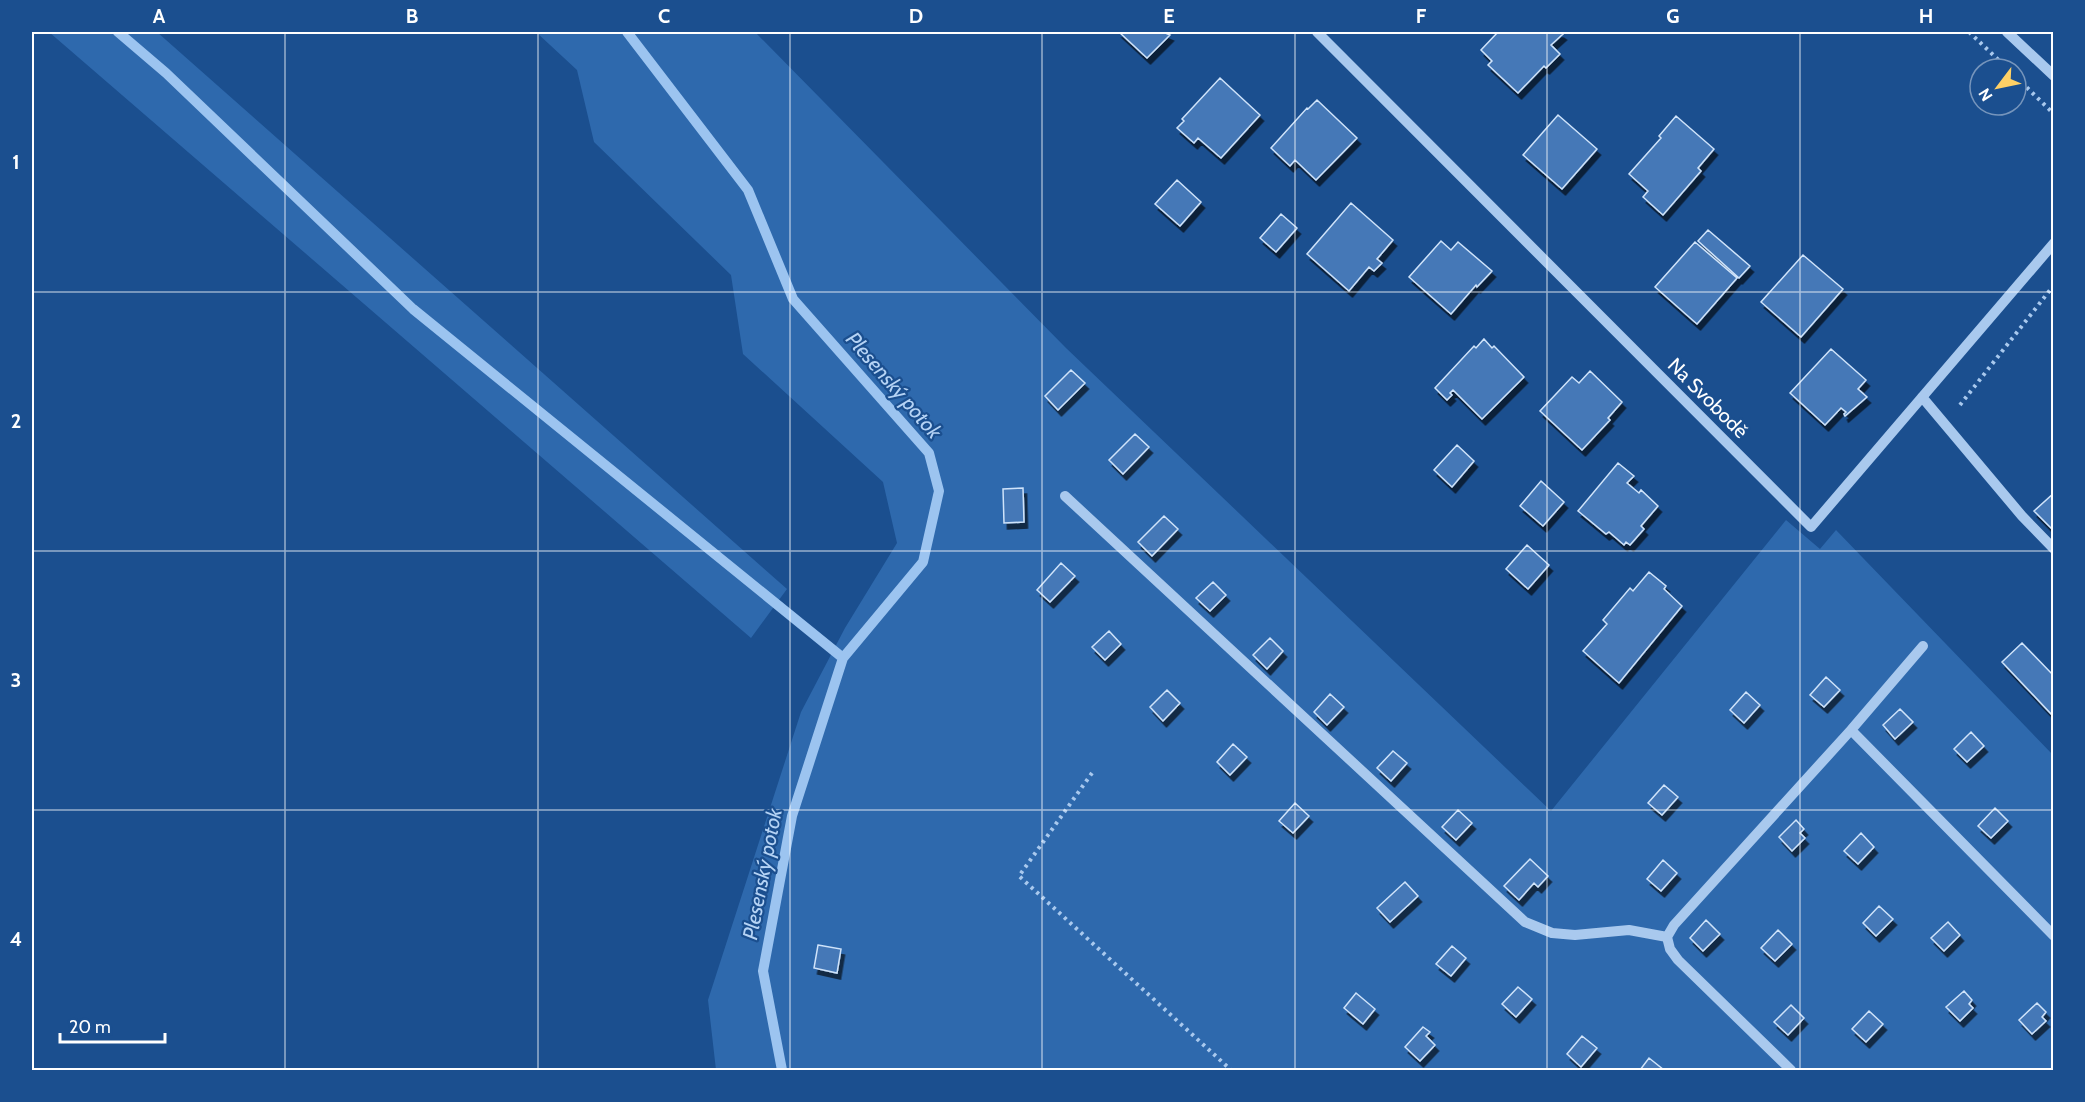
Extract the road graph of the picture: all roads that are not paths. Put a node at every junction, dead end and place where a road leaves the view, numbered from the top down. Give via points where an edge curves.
1 (1317, 32) edge
2 (2007, 32) edge
3 (2054, 76) edge
4 (2054, 243) edge
5 (1922, 397) junction
6 (1065, 496) dead end
7 (2054, 549) edge
8 (1923, 646) dead end
9 (1851, 730) junction
10 (2054, 936) edge
11 (1667, 937) junction
12 (1791, 1071) edge

1 - 5 street, Na Svobodě via 1811,526
2 - 3 street
4 - 5 street, Na Svobodě
5 - 7 street
6 - 11 street via 1525,922 1552,933 1629,930
8 - 9 street
9 - 10 street
9 - 11 street
11 - 12 street via 1678,960

